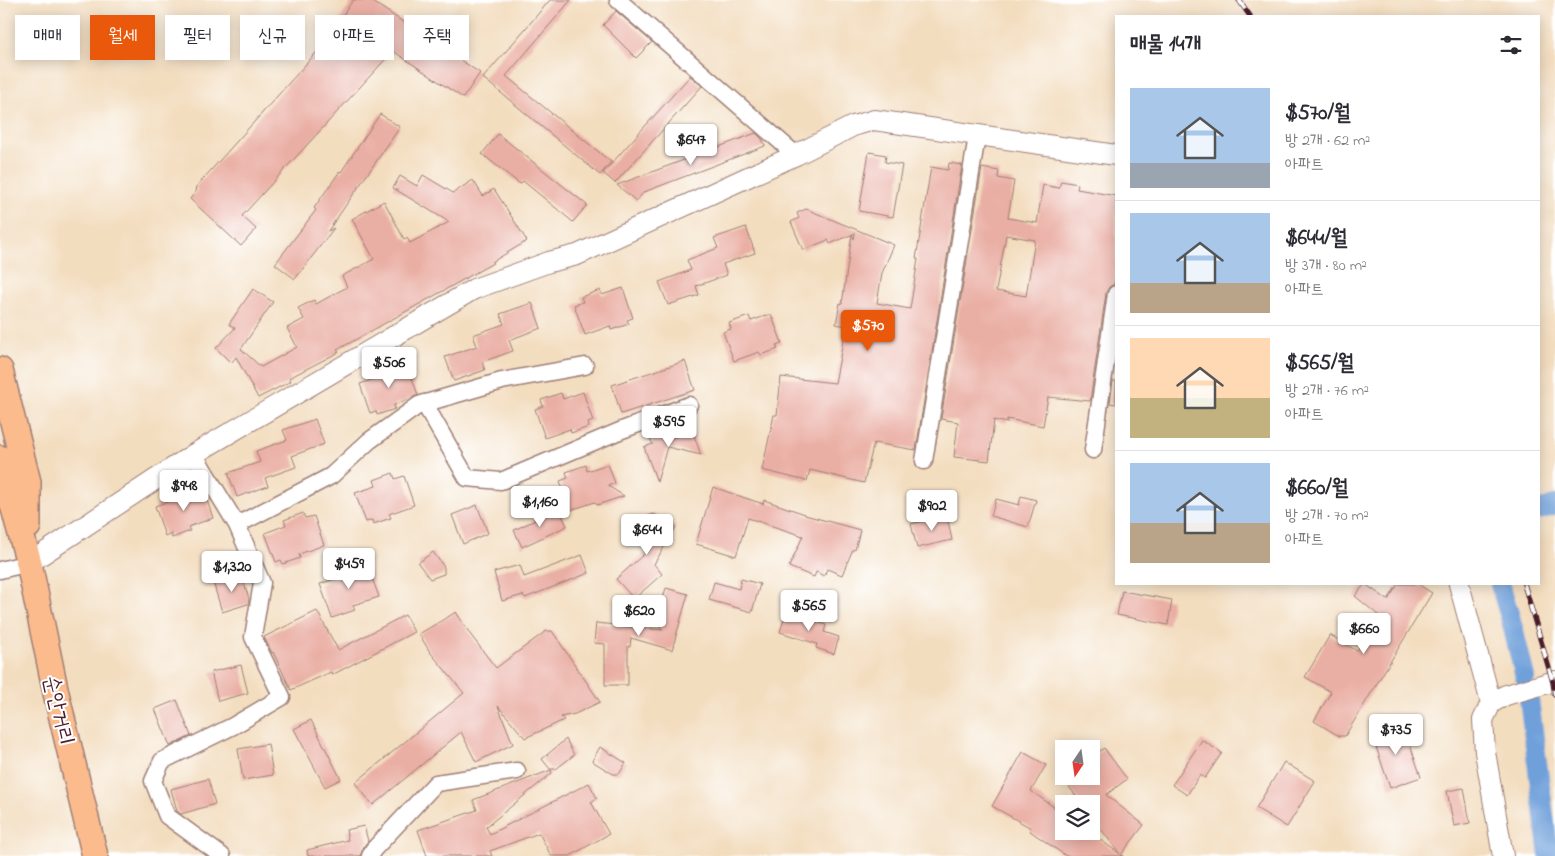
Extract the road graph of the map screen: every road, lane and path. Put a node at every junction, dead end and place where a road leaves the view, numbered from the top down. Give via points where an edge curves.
1 (618, 0) edge
2 (977, 136) junction
3 (796, 155) junction
4 (1115, 155) edge
5 (1115, 301) edge
6 (585, 366) dead end
7 (0, 370) edge
8 (424, 403) junction
9 (689, 405) dead end
10 (1093, 450) dead end
11 (194, 454) junction
12 (0, 458) edge
13 (924, 461) dead end
14 (237, 526) junction
15 (29, 563) junction
16 (0, 570) edge
17 (1459, 585) edge
18 (1555, 681) edge
19 (1491, 703) junction
20 (518, 771) dead end
21 (94, 856) edge
22 (222, 856) edge
23 (370, 856) edge
24 (1504, 856) edge

1 - 3 street
2 - 3 street via 874,120 853,126
2 - 4 street
2 - 13 street
3 - 11 street via 577,255 474,289
5 - 10 street
6 - 8 street via 502,381
7 - 15 main road, 순안거리 via 28,482
8 - 9 street via 467,478 501,482
8 - 14 street via 369,441 331,476
11 - 14 street
11 - 15 street
12 - 15 main road, 순안거리
14 - 22 street via 262,583 253,637 282,697 234,726 162,761 153,781 167,816
15 - 16 street
15 - 21 main road, 순안거리
17 - 19 street
18 - 19 street
19 - 24 street via 1483,720 1485,752
20 - 23 street via 436,783

